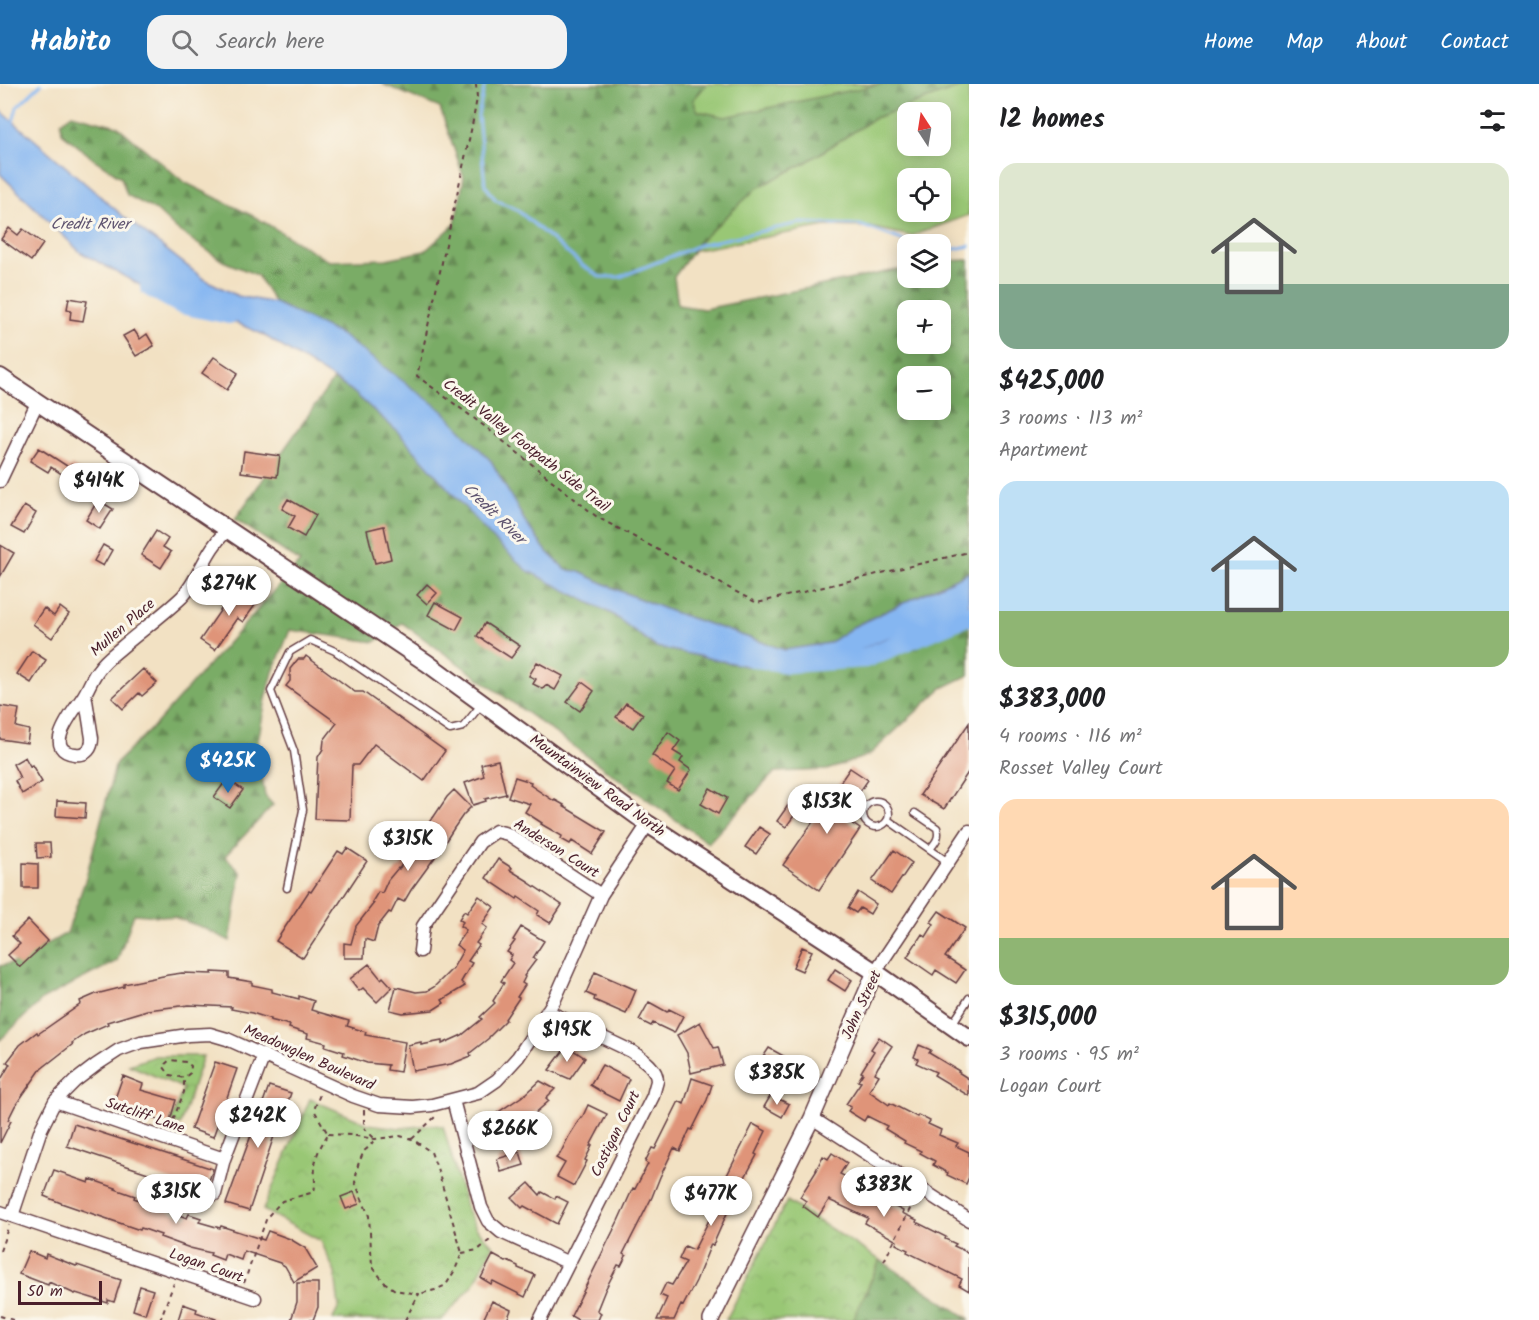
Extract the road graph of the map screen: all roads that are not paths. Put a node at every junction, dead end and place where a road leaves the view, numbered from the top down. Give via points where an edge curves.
1 (0, 377) edge
2 (37, 403) junction
3 (0, 481) edge
4 (228, 529) junction
5 (85, 694) dead end
6 (483, 704) junction
7 (915, 813) dead end
8 (888, 820) junction
9 (648, 824) junction
10 (969, 831) edge
11 (930, 849) junction
12 (948, 862) junction
13 (287, 888) dead end
14 (601, 895) junction
15 (420, 951) dead end
16 (875, 972) junction
17 (969, 998) edge
18 (547, 1011) junction
19 (951, 1026) junction
20 (969, 1038) edge
21 (264, 1055) junction
22 (453, 1100) junction
23 (55, 1101) junction
24 (812, 1118) junction
25 (224, 1158) junction
26 (215, 1194) dead end
27 (6, 1214) edge
28 (969, 1220) edge
29 (569, 1263) junction
30 (255, 1298) dead end
31 (540, 1320) edge
32 (711, 1320) edge

1 - 2 main road, Mountainview Road North
2 - 3 street
2 - 4 main road, Mountainview Road North
4 - 5 street, Mullen Place via 183,596 103,664
4 - 6 main road, Mountainview Road North
6 - 9 main road, Mountainview Road North
6 - 13 lane via 463,728 450,730 334,651 310,640 290,652 271,691 294,751 303,810
7 - 11 lane via 937,828 937,841
8 - 8 lane via 883,803 870,802 862,812 870,826 882,826
8 - 11 lane
9 - 14 street, Meadowglen Boulevard
9 - 16 main road, Mountainview Road North
10 - 12 street, John Street
11 - 12 lane
12 - 16 street, John Street
14 - 15 street, Anderson Court via 508,834 496,831 480,842 423,927
14 - 18 street, Meadowglen Boulevard
16 - 19 main road, Mountainview Road North
16 - 24 street, John Street
17 - 19 lane
18 - 22 street, Meadowglen Boulevard via 518,1057 496,1080 478,1093
18 - 29 street, Costigan Court via 644,1059 657,1079 653,1095
19 - 20 main road, Mountainview Road North
21 - 22 street, Meadowglen Boulevard via 379,1105 414,1107
21 - 23 street, Meadowglen Boulevard via 210,1034 141,1042 96,1065
21 - 25 street
22 - 29 street via 481,1208 488,1221 501,1232
23 - 25 street, Sutcliff Lane
23 - 27 street, Meadowglen Boulevard
24 - 28 street
24 - 32 street, John Street
25 - 26 street
27 - 30 street, Logan Court
29 - 31 street, Costigan Court

